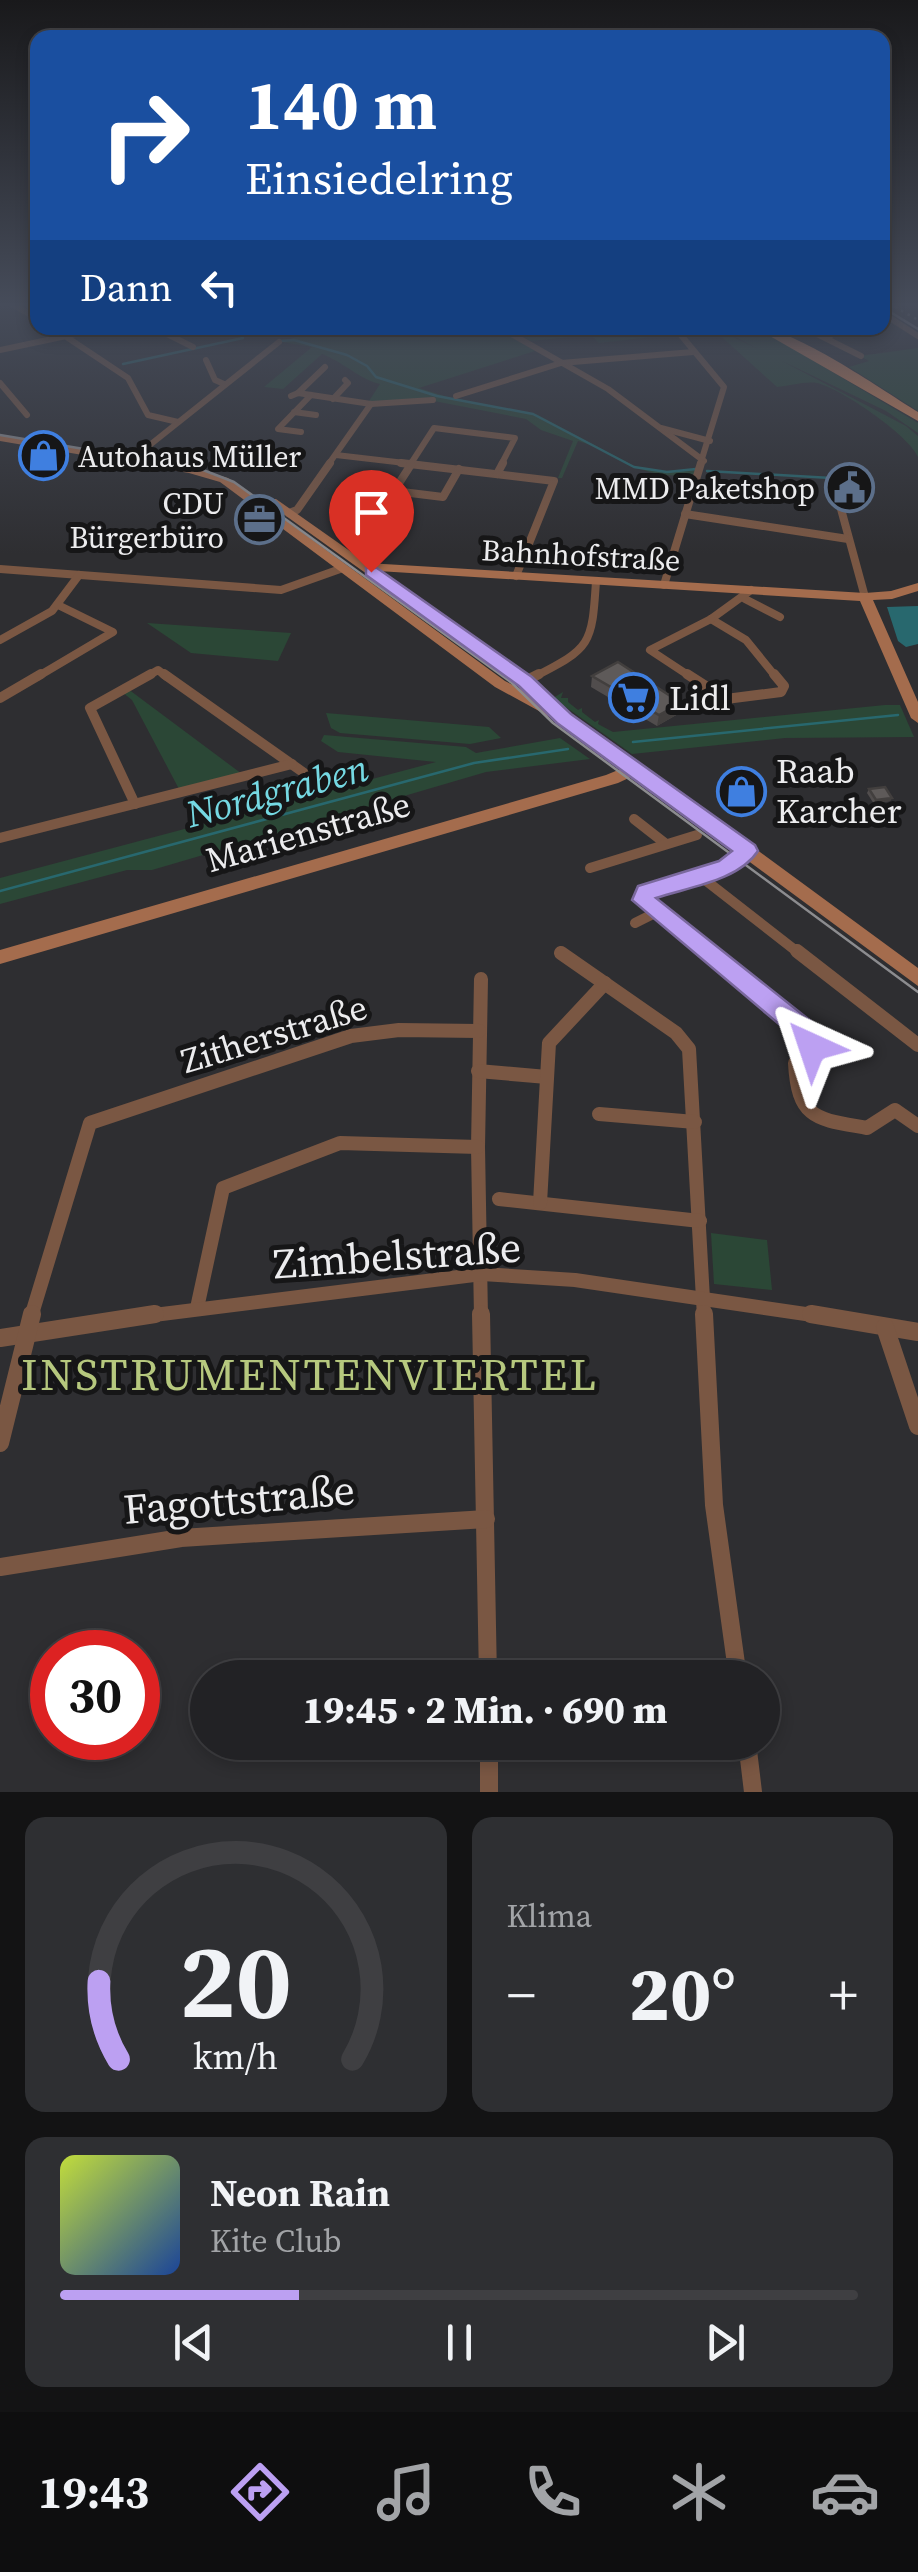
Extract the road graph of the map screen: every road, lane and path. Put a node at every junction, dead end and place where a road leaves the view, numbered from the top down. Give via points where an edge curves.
1 (4, 387) edge
2 (133, 387) edge
3 (221, 387) edge
4 (304, 387) edge
5 (342, 387) edge
6 (351, 387) edge
7 (486, 387) edge
8 (604, 387) edge
9 (724, 387) edge
10 (870, 387) edge
11 (880, 387) edge
12 (362, 391) dead end
13 (311, 396) junction
14 (456, 396) dead end
15 (334, 398) junction
16 (433, 400) dead end
17 (370, 404) junction
18 (294, 412) junction
19 (27, 415) dead end
20 (316, 415) dead end
21 (918, 415) edge
22 (178, 422) junction
23 (658, 428) junction
24 (302, 432) dead end
25 (0, 434) edge
26 (710, 442) junction
27 (336, 455) junction
28 (135, 457) junction
29 (704, 461) junction
30 (411, 464) junction
31 (459, 470) junction
32 (497, 474) junction
33 (836, 486) dead end
34 (289, 513) junction
35 (685, 514) junction
36 (848, 538) junction
37 (343, 568) junction
38 (0, 569) edge
39 (408, 570) junction
40 (362, 573) junction
41 (79, 574) junction
42 (516, 576) junction
43 (383, 580) junction
44 (596, 581) junction
45 (664, 585) junction
46 (918, 587) edge
47 (748, 595) junction
48 (865, 597) junction
49 (58, 605) junction
50 (780, 616) dead end
51 (709, 618) junction
52 (453, 630) junction
53 (438, 637) junction
54 (0, 640) edge
55 (525, 682) junction
56 (511, 690) junction
57 (0, 698) edge
58 (918, 718) edge
59 (564, 719) junction
60 (292, 764) junction
61 (634, 769) junction
62 (314, 780) dead end
63 (134, 804) junction
64 (634, 820) dead end
65 (697, 836) dead end
66 (0, 838) edge
67 (666, 844) junction
68 (748, 851) junction
69 (590, 868) dead end
70 (700, 876) junction
71 (657, 912) junction
72 (635, 923) dead end
73 (561, 953) dead end
74 (0, 957) edge
75 (918, 978) edge
76 (481, 979) dead end
77 (604, 983) junction
78 (478, 1031) junction
79 (918, 1046) edge
80 (478, 1071) junction
81 (547, 1077) junction
82 (599, 1114) dead end
83 (695, 1122) junction
84 (918, 1126) edge
85 (478, 1147) junction
86 (499, 1199) dead end
87 (540, 1203) junction
88 (700, 1220) junction
89 (482, 1274) junction
90 (704, 1297) junction
91 (197, 1308) junction
92 (885, 1327) junction
93 (918, 1332) edge
94 (26, 1334) junction
95 (0, 1338) edge
96 (918, 1426) edge
97 (0, 1443) edge
98 (486, 1519) junction
99 (0, 1567) edge
100 (488, 1660) edge
101 (736, 1660) edge
102 (489, 1760) edge
103 (749, 1760) edge
104 (490, 1792) edge
105 (753, 1792) edge

1 - 19 street
2 - 22 street via 147,414
3 - 22 street
4 - 13 street via 294,395
5 - 15 street
6 - 12 street
7 - 14 street
8 - 23 street
9 - 26 street
10 - 21 highway
11 - 21 highway
13 - 15 street
13 - 18 street
15 - 17 street
16 - 17 street
17 - 27 street
18 - 20 street
18 - 24 street via 278,429
22 - 28 street
23 - 26 street
23 - 29 street
25 - 28 main road
26 - 29 street
27 - 30 street
27 - 34 street
28 - 34 main road via 226,471
28 - 37 main road via 224,480
29 - 35 street
30 - 31 street
30 - 31 street via 394,491 444,497
30 - 32 street via 434,428 515,438
31 - 32 street
32 - 42 street via 555,482
33 - 36 street
34 - 40 main road
35 - 36 street
35 - 45 street
36 - 48 street
37 - 40 main road
37 - 41 street via 280,590
38 - 41 street
39 - 40 main road, Bahnhofstraße
39 - 42 main road, Bahnhofstraße
39 - 43 main road, Bahnhofstraße
40 - 43 main road via 371,584
40 - 53 main road
41 - 49 street
42 - 44 main road, Bahnhofstraße
43 - 52 main road
44 - 45 main road, Bahnhofstraße
44 - 55 street via 587,646
45 - 47 main road, Bahnhofstraße
46 - 48 main road, Bahnhofstraße
47 - 48 main road, Bahnhofstraße
47 - 50 street, Bahnhofstraße
47 - 51 street, Bahnhofstraße
48 - 58 main road
49 - 54 street
49 - 57 street via 112,632
51 - 51 street, Bahnhofstraße via 650,650 726,698 781,692 784,686 746,640
52 - 53 main road
52 - 55 main road
53 - 56 main road
55 - 56 main road
55 - 59 main road
56 - 59 main road
59 - 61 main road
60 - 62 street
60 - 63 street
60 - 63 street via 158,670 90,708
61 - 68 main road
61 - 74 main road, Marienstraße
63 - 66 street
64 - 67 street
65 - 67 street
67 - 69 street
68 - 70 street
68 - 75 main road
70 - 71 street via 646,892 643,900
70 - 79 street
71 - 72 street
71 - 84 street via 813,1039 795,1064 805,1114 867,1128 895,1110
73 - 77 street
76 - 78 street
77 - 81 street via 549,1043
77 - 83 street via 684,1040
78 - 80 street
78 - 94 street, Zitherstraße via 350,1036 90,1123
80 - 81 street
80 - 85 street
81 - 87 street
82 - 83 street
83 - 88 street
85 - 89 street
85 - 91 street via 340,1143 224,1188
86 - 87 street
87 - 88 street
88 - 90 street
89 - 90 street, Zimbelstraße
89 - 91 street, Zimbelstraße
89 - 98 street
90 - 92 street, Zimbelstraße
90 - 101 street via 714,1505
91 - 94 street, Zimbelstraße
92 - 93 street, Zimbelstraße
92 - 96 street
94 - 95 street, Zimbelstraße
94 - 97 street
98 - 99 street, Fagottstraße via 272,1528 94,1546
98 - 100 street
102 - 104 street
103 - 105 street

